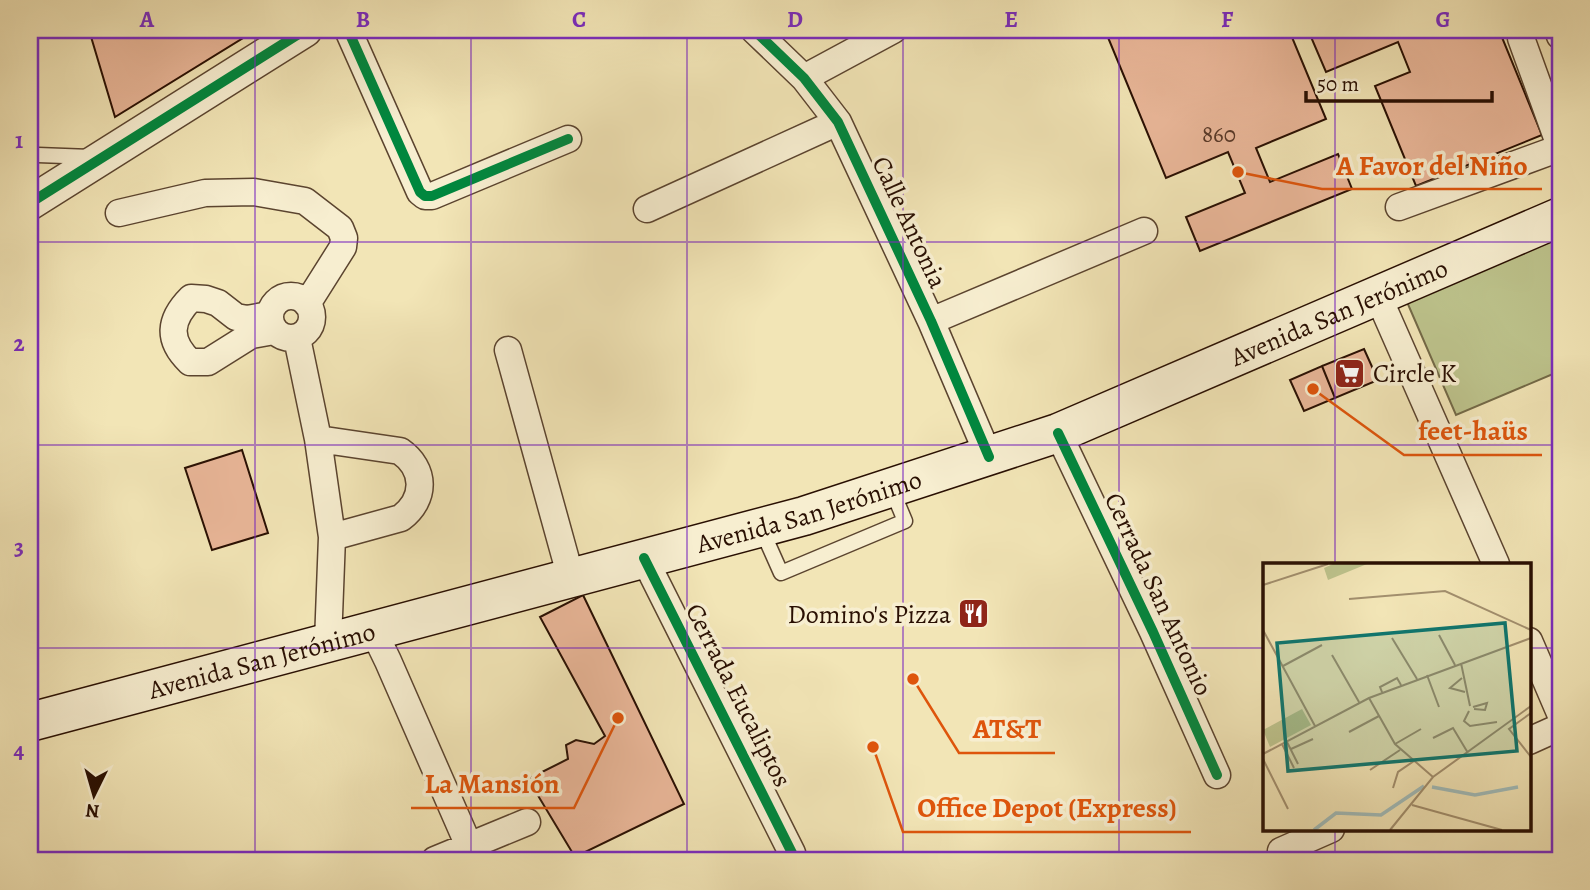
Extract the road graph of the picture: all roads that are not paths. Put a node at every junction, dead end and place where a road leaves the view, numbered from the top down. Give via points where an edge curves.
1 (305, 30) edge
2 (348, 30) edge
3 (754, 30) edge
4 (893, 30) edge
5 (1558, 30) edge
6 (1560, 36) edge
7 (1521, 38) dead end
8 (804, 78) junction
9 (838, 122) junction
10 (568, 139) dead end
11 (30, 142) edge
12 (1560, 147) edge
13 (34, 157) edge
14 (100, 158) junction
15 (30, 203) edge
16 (1399, 207) dead end
17 (647, 209) dead end
18 (119, 213) dead end
19 (1560, 217) edge
20 (1144, 231) dead end
21 (1378, 296) junction
22 (307, 304) junction
23 (931, 321) junction
24 (280, 328) junction
25 (508, 350) dead end
26 (1058, 433) junction
27 (318, 439) junction
28 (989, 457) junction
29 (332, 537) junction
30 (644, 558) junction
31 (1495, 563) edge
32 (571, 578) junction
33 (373, 631) junction
34 (328, 642) junction
35 (1530, 642) edge
36 (1560, 713) edge
37 (30, 722) edge
38 (1560, 727) edge
39 (1530, 741) edge
40 (1217, 775) dead end
41 (527, 822) dead end
42 (1329, 830) edge
43 (469, 846) junction
44 (1281, 851) dead end
45 (792, 853) dead end
46 (435, 860) edge

1 - 14 street
2 - 10 street via 419,192 425,196
3 - 8 street, Calle Antonia
4 - 8 street
5 - 6 street
7 - 12 street
8 - 9 street, Calle Antonia
9 - 17 street
9 - 23 street, Calle Antonia
11 - 13 lane
12 - 16 street
13 - 14 lane via 69,154
14 - 15 street
18 - 22 street via 205,193 254,192 304,201 340,228 344,238
19 - 21 main road, Avenida San Jerónimo
20 - 23 street
21 - 26 main road, Avenida San Jerónimo
21 - 31 street
22 - 24 street via 312,320 304,334
22 - 24 street via 301,298 284,297 272,307
23 - 28 street, Calle Antonia
24 - 27 street
25 - 32 street
26 - 28 main road, Avenida San Jerónimo
26 - 40 street, Cerrada San Antonio
27 - 29 street
27 - 29 street via 389,448 408,457 419,475 419,495 401,518
28 - 30 main road, Avenida San Jerónimo
29 - 34 street
30 - 32 main road, Avenida San Jerónimo
30 - 45 street, Cerrada Eucaliptos
32 - 33 main road, Avenida San Jerónimo
33 - 34 main road, Avenida San Jerónimo
33 - 43 street
34 - 37 main road, Avenida San Jerónimo
35 - 36 street
38 - 39 street
41 - 43 street
42 - 44 street
43 - 46 street

